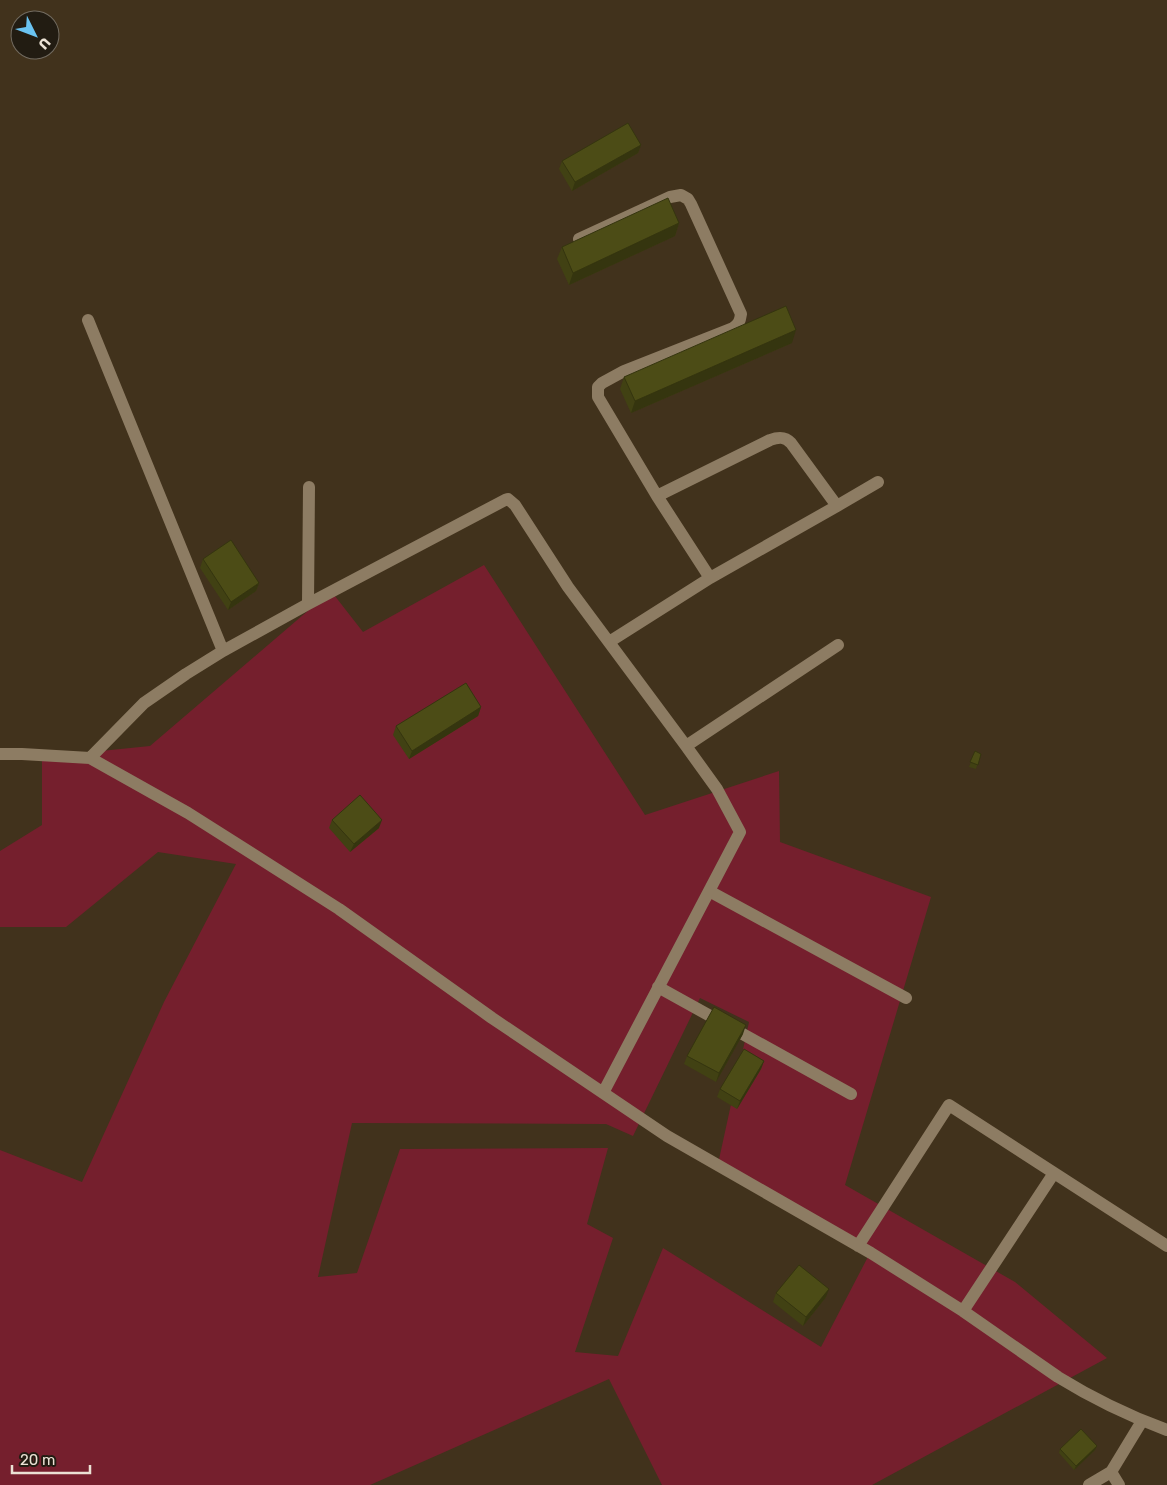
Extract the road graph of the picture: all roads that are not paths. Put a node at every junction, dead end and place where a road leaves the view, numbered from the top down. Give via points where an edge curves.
1 (579, 239) edge
2 (88, 320) dead end
3 (878, 482) dead end
4 (310, 487) dead end
5 (657, 496) junction
6 (836, 506) junction
7 (710, 578) junction
8 (308, 604) junction
9 (609, 642) junction
10 (838, 645) dead end
11 (223, 651) junction
12 (686, 746) junction
13 (0, 754) edge
14 (90, 758) junction
15 (709, 890) junction
16 (658, 987) junction
17 (906, 998) dead end
18 (603, 1093) junction
19 (851, 1094) dead end
20 (1054, 1173) junction
21 (858, 1246) junction
22 (1167, 1246) edge
23 (964, 1311) junction
24 (1142, 1421) junction
25 (1167, 1430) edge
26 (1111, 1472) junction
27 (1089, 1485) edge
28 (1119, 1485) edge

1 - 5 street via 670,197 681,195 691,204 741,314 734,328 624,371 598,387 598,397
2 - 11 street
3 - 6 street
4 - 8 street
5 - 6 street via 778,437 791,443
5 - 7 street
6 - 7 street
7 - 9 street
8 - 9 street via 508,499
8 - 11 street
9 - 12 street
10 - 12 street
11 - 14 street via 144,703
12 - 15 street via 716,789 740,832
13 - 14 street
14 - 18 street via 188,813 339,909
15 - 16 street
15 - 17 street
16 - 18 street
16 - 19 street
18 - 21 street via 666,1136
20 - 21 street via 949,1105
20 - 22 street
20 - 23 street
21 - 23 street
23 - 24 street via 1058,1377
24 - 25 street
24 - 26 street
26 - 27 street
26 - 28 street

